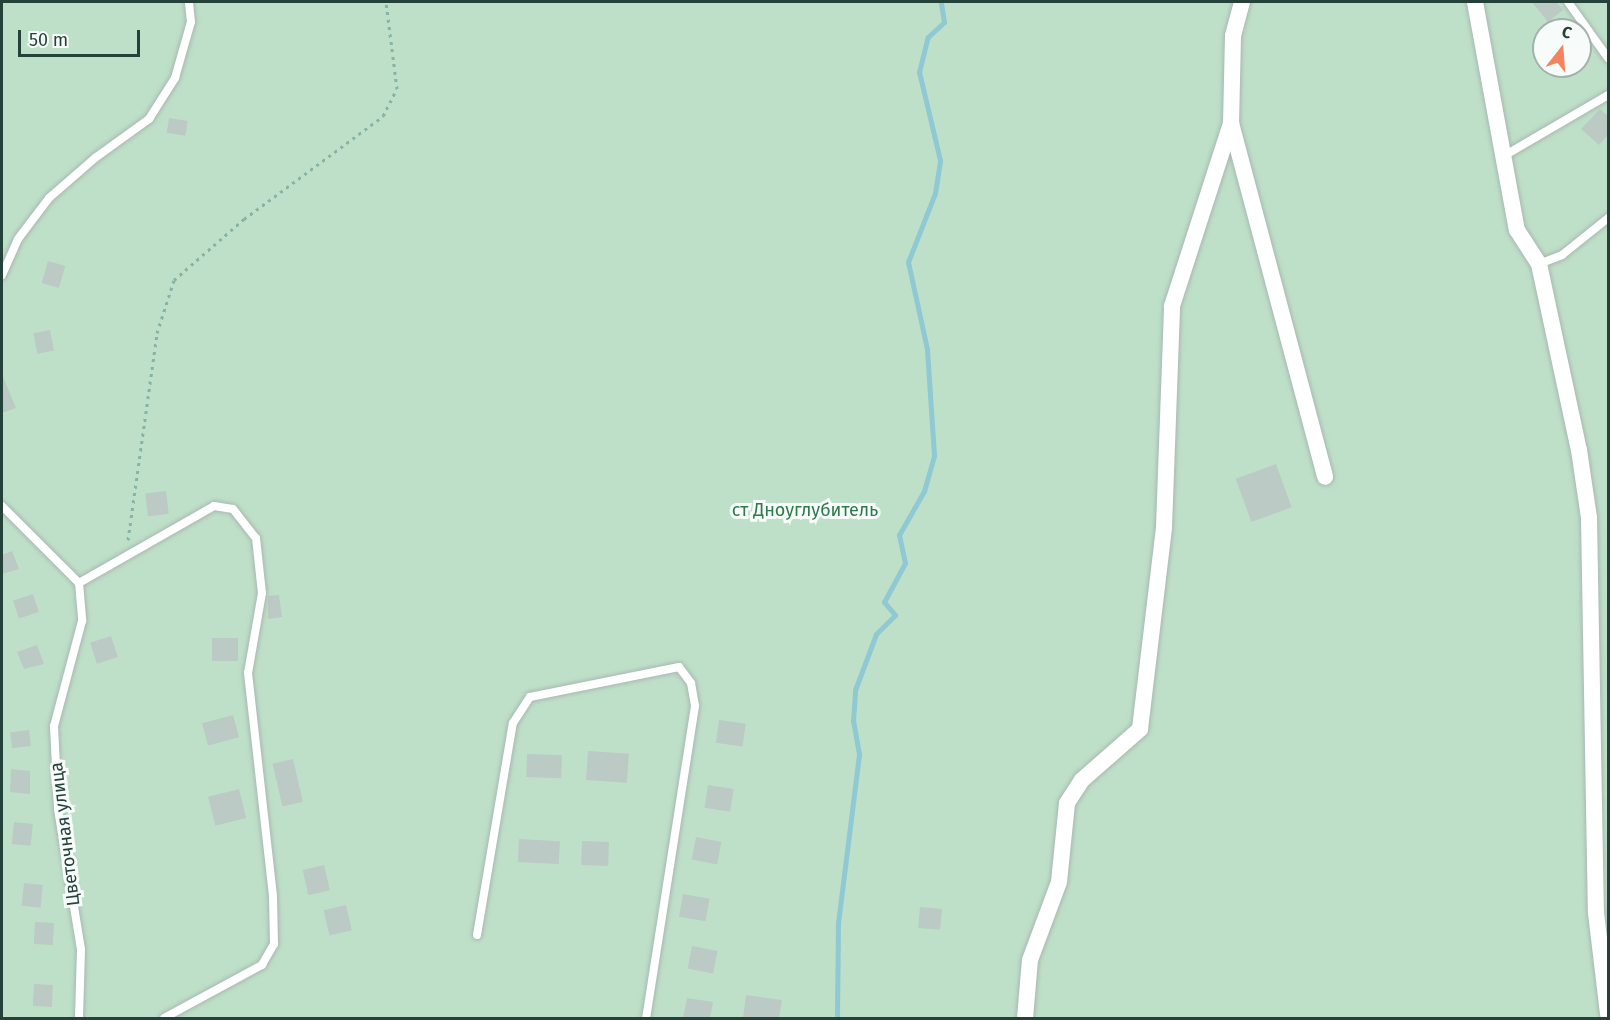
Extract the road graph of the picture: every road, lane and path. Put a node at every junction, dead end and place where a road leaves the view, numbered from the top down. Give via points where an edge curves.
1 (189, 2) edge
2 (386, 2) edge
3 (1242, 2) edge
4 (1475, 2) edge
5 (1568, 2) edge
6 (1608, 58) edge
7 (1608, 95) edge
8 (1231, 123) junction
9 (1502, 157) junction
10 (1608, 218) edge
11 (1539, 264) junction
12 (2, 275) edge
13 (1325, 477) dead end
14 (2, 506) edge
15 (126, 556) junction
16 (79, 583) junction
17 (477, 935) dead end
18 (1608, 1014) edge
19 (79, 1018) edge
20 (164, 1018) edge
21 (646, 1018) edge
22 (1025, 1018) edge

1 - 12 lane via 191,22 175,78 149,119 49,198 18,239
2 - 15 path via 397,89 383,116 244,219 174,280 157,333
3 - 8 street via 1233,36
4 - 9 street
5 - 6 lane
7 - 9 lane
8 - 13 street
8 - 22 street via 1172,306 1164,527 1140,729 1082,780 1067,803 1059,882 1030,960
9 - 11 street via 1517,230
10 - 11 lane via 1562,255
11 - 18 street via 1579,450 1589,518 1596,913
14 - 16 lane
15 - 16 lane
15 - 20 lane via 214,506 233,509 256,538 262,593 248,673 273,896 274,944 262,965
16 - 19 lane, Цветочная улица via 82,621 54,726 58,809 81,950
17 - 21 lane via 513,723 530,697 679,667 691,683 695,706

